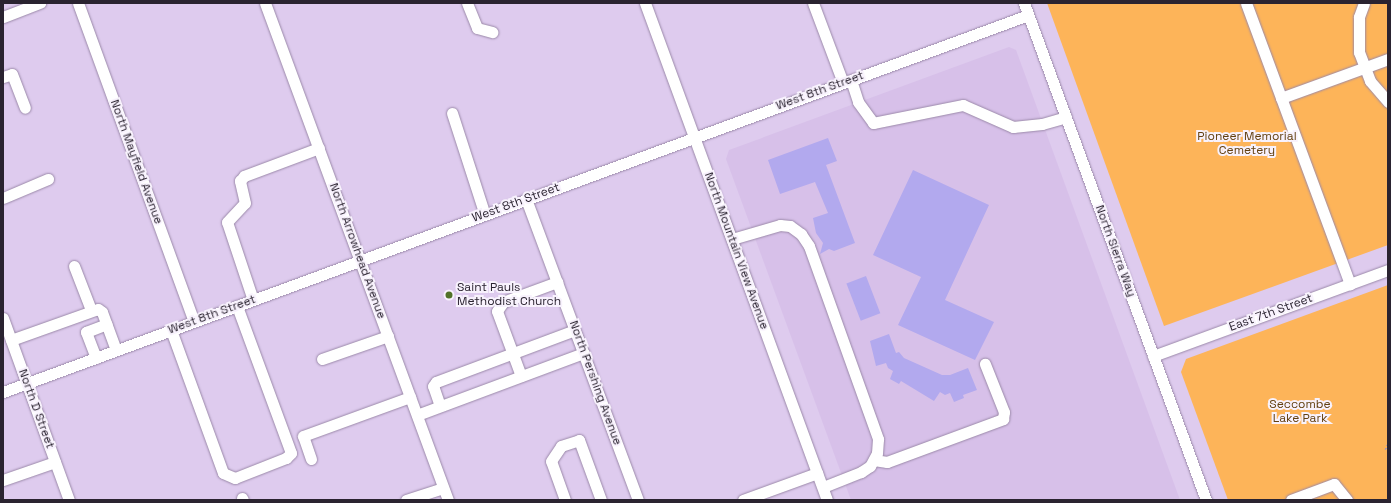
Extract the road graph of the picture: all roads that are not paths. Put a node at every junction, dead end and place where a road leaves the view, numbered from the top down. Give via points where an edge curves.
1 (40, 3) edge
2 (78, 3) edge
3 (265, 3) edge
4 (467, 3) edge
5 (645, 3) edge
6 (813, 3) edge
7 (1024, 3) edge
8 (1246, 3) edge
9 (1364, 3) edge
10 (1028, 15) junction
11 (3, 17) edge
12 (492, 32) dead end
13 (1388, 59) edge
14 (1364, 68) junction
15 (3, 77) edge
16 (847, 81) junction
17 (1281, 98) junction
18 (1388, 102) edge
19 (25, 108) dead end
20 (452, 113) dead end
21 (1066, 117) junction
22 (694, 137) junction
23 (319, 148) junction
24 (48, 179) dead end
25 (3, 198) edge
26 (526, 200) junction
27 (485, 215) junction
28 (732, 239) junction
29 (361, 260) junction
30 (74, 266) dead end
31 (1388, 270) edge
32 (557, 282) junction
33 (1350, 284) junction
34 (253, 300) junction
35 (237, 306) junction
36 (91, 310) junction
37 (3, 318) edge
38 (194, 322) junction
39 (107, 324) junction
40 (171, 330) junction
41 (575, 330) junction
42 (388, 336) junction
43 (11, 340) junction
44 (116, 350) junction
45 (513, 353) junction
46 (584, 353) junction
47 (1153, 356) junction
48 (96, 358) junction
49 (322, 359) dead end
50 (985, 364) dead end
51 (521, 376) junction
52 (27, 383) junction
53 (3, 392) edge
54 (410, 397) junction
55 (440, 406) junction
56 (417, 415) junction
57 (311, 459) dead end
58 (874, 460) junction
59 (55, 462) junction
60 (817, 473) junction
61 (3, 480) edge
62 (822, 487) junction
63 (443, 488) junction
64 (69, 500) edge
65 (406, 500) edge
66 (448, 500) edge
67 (565, 500) edge
68 (601, 500) edge
69 (638, 500) edge
70 (743, 500) edge
71 (827, 500) edge
72 (1206, 500) edge
73 (1291, 500) edge
74 (1347, 500) edge

1 - 11 street
2 - 38 street, North Mayfield Avenue
3 - 23 street, North Arrowhead Avenue
4 - 12 street via 478,28
5 - 22 street, North Mountain View Avenue
6 - 16 street
7 - 10 street, North Sierra Way
8 - 17 street
9 - 14 street via 1359,17 1358,34
10 - 16 street, West 8th Street
10 - 21 street, North Sierra Way
13 - 14 street
14 - 17 street
14 - 18 street via 1370,81
15 - 19 street via 12,74
16 - 21 street via 873,123 963,105 1014,127 1042,124
16 - 22 street, West 8th Street
17 - 33 street
20 - 27 street
21 - 47 street, North Sierra Way
22 - 26 street, West 8th Street
22 - 28 street, North Mountain View Avenue
23 - 29 street, North Arrowhead Avenue
23 - 34 street via 244,176 240,181 245,202 227,222
24 - 25 street
26 - 27 street, West 8th Street
26 - 32 street, North Pershing Avenue
27 - 29 street, West 8th Street
28 - 58 street via 780,225 790,226 801,234 809,246 878,439
28 - 60 street, North Mountain View Avenue
29 - 34 street, West 8th Street
29 - 42 street, North Arrowhead Avenue
30 - 36 street
31 - 33 street, East 7th Street
32 - 41 street, North Pershing Avenue
32 - 45 street via 503,302 497,310
33 - 47 street, East 7th Street
34 - 35 street, West 8th Street
35 - 38 street, West 8th Street
35 - 40 street via 291,453 286,458 234,478 223,473
36 - 39 street via 98,309 102,312
36 - 43 street
37 - 43 street, North D Street
38 - 40 street, West 8th Street
39 - 44 street
39 - 48 street via 86,332
40 - 44 street, West 8th Street
41 - 45 street
41 - 46 street, North Pershing Avenue
42 - 49 street
42 - 54 street, North Arrowhead Avenue
43 - 52 street, North D Street
44 - 48 street, West 8th Street
45 - 51 street
45 - 55 street via 436,382 433,386
46 - 51 street
46 - 69 street, North Pershing Avenue
47 - 72 street, North Sierra Way
48 - 52 street, West 8th Street
50 - 58 street via 1004,412 1003,419 887,462
51 - 55 street
52 - 53 street, West 8th Street
52 - 59 street, North D Street
54 - 56 street, North Arrowhead Avenue
54 - 57 street via 303,436
55 - 56 street
56 - 63 street, North Arrowhead Avenue
58 - 62 street via 861,472
59 - 61 street
59 - 64 street, North D Street
60 - 62 street, North Mountain View Avenue
60 - 70 street
62 - 71 street, North Mountain View Avenue
63 - 65 street
63 - 66 street, North Arrowhead Avenue
67 - 68 street via 551,461 561,446 579,440
73 - 74 street via 1334,484

